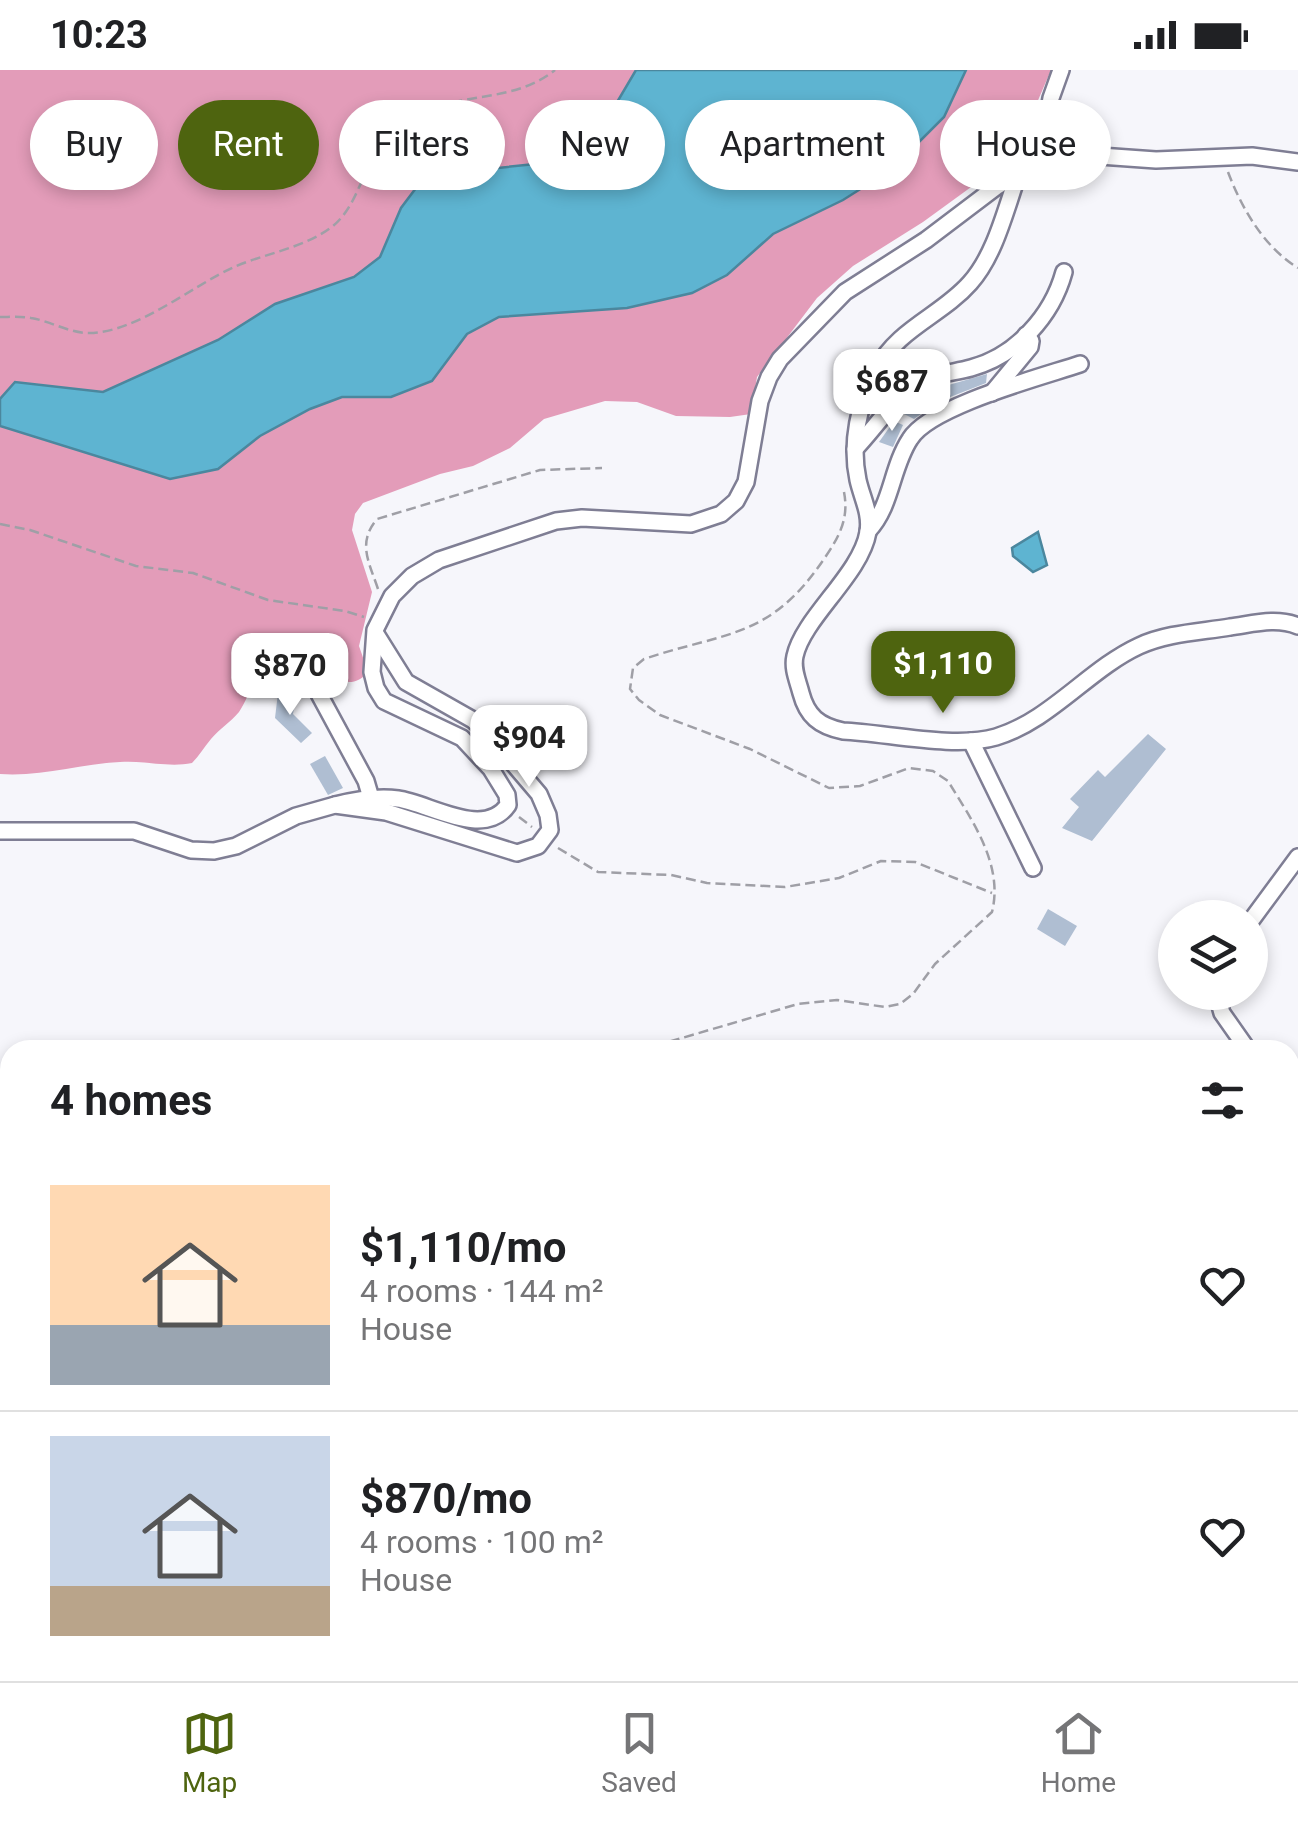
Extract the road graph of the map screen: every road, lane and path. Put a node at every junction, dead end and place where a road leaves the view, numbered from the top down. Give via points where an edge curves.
1 (555, 70) edge
2 (1061, 70) edge
3 (1051, 100) edge
4 (1224, 156) junction
5 (1111, 158) edge
6 (1298, 162) edge
7 (995, 190) edge
8 (1013, 190) edge
9 (1298, 268) edge
10 (1064, 272) dead end
11 (0, 316) edge
12 (1026, 335) junction
13 (1080, 364) dead end
14 (992, 394) junction
15 (855, 449) junction
16 (602, 468) dead end
17 (843, 484) dead end
18 (0, 524) edge
19 (868, 531) junction
20 (392, 596) junction
21 (1298, 626) edge
22 (374, 630) junction
23 (319, 694) dead end
24 (971, 741) junction
25 (371, 798) junction
26 (335, 805) junction
27 (507, 808) junction
28 (0, 830) edge
29 (546, 838) junction
30 (1298, 857) edge
31 (1033, 868) dead end
32 (994, 893) junction
33 (1266, 900) edge
34 (1221, 1010) edge
35 (676, 1040) edge
36 (1241, 1040) edge

1 - 11 path via 513,92 435,104 377,148 334,225 234,267 133,322 90,333
2 - 3 street
4 - 5 street
4 - 6 street
4 - 9 path via 1251,219
7 - 20 street via 846,292 780,359 764,389 746,482 720,514 692,524 556,521 439,560
8 - 15 street via 980,271 882,359 865,398
10 - 12 street via 1052,303
12 - 14 street via 1030,347
12 - 15 street via 984,364 915,386
13 - 14 street
14 - 19 street via 914,433
15 - 19 street
16 - 20 path via 540,470 377,519 366,532 366,549 378,589
17 - 32 path via 841,531 788,603 736,634 644,659 633,668 630,689 660,714 829,788 860,786 909,768 941,776 979,832
18 - 22 path via 136,566 192,573 268,600 345,611 365,618
19 - 24 street via 796,651 806,711 843,730
20 - 22 street
21 - 24 street via 1266,622 1150,641 1016,729
22 - 27 street via 372,672 384,701 462,738 507,795
22 - 29 street via 406,682 473,720 532,785 548,815
23 - 25 street
24 - 31 street
25 - 26 street
25 - 27 street via 400,799 471,820
26 - 28 street via 214,851 134,831
26 - 29 street via 386,812 510,852 532,849
27 - 29 path
29 - 32 path via 598,872 785,887 839,878 881,861 915,862
30 - 33 street
32 - 35 path via 988,918 900,1004 798,1004
34 - 36 street

